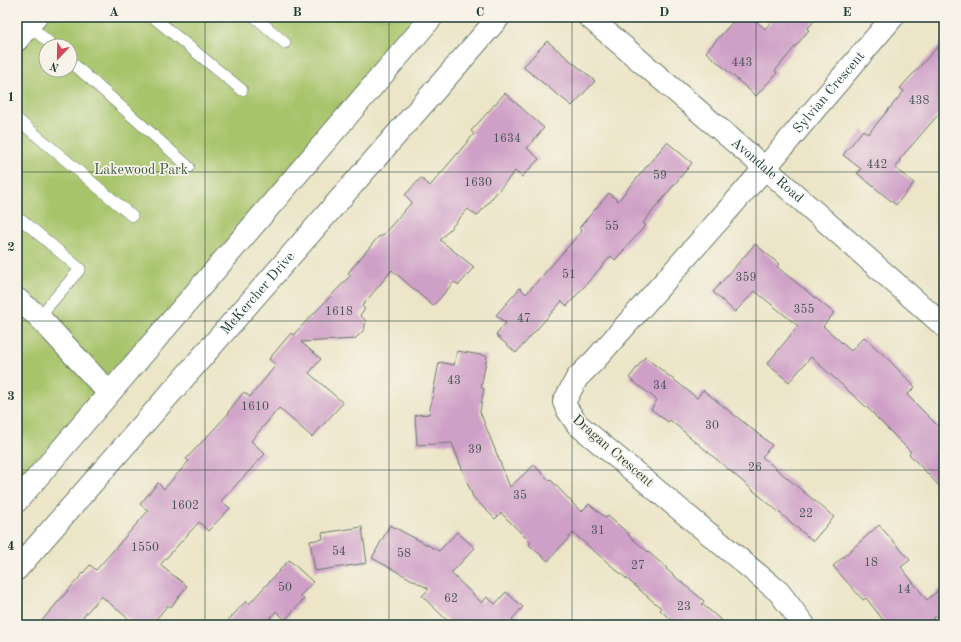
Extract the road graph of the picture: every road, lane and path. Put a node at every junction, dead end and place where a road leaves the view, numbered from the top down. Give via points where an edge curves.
1 (154, 17) edge
2 (254, 17) edge
3 (432, 17) edge
4 (499, 17) edge
5 (589, 17) edge
6 (893, 17) edge
7 (26, 25) edge
8 (43, 38) edge
9 (286, 43) dead end
10 (78, 68) edge
11 (242, 90) dead end
12 (17, 119) edge
13 (190, 167) dead end
14 (765, 168) junction
15 (132, 216) dead end
16 (17, 226) edge
17 (17, 299) edge
18 (39, 317) junction
19 (944, 326) edge
20 (109, 393) junction
21 (17, 501) edge
22 (17, 569) edge
23 (804, 625) edge

1 - 11 lane
2 - 9 lane
3 - 20 street
4 - 22 street, McKercher Drive
5 - 14 street, Avondale Road
6 - 14 street, Sylvian Crescent
7 - 8 lane
10 - 13 lane
12 - 15 lane
14 - 19 street, Avondale Road
14 - 23 street, Dragan Crescent via 577,378 564,402 577,424 779,592
16 - 18 lane via 22,220 80,269
17 - 18 street
18 - 20 street
20 - 21 street

